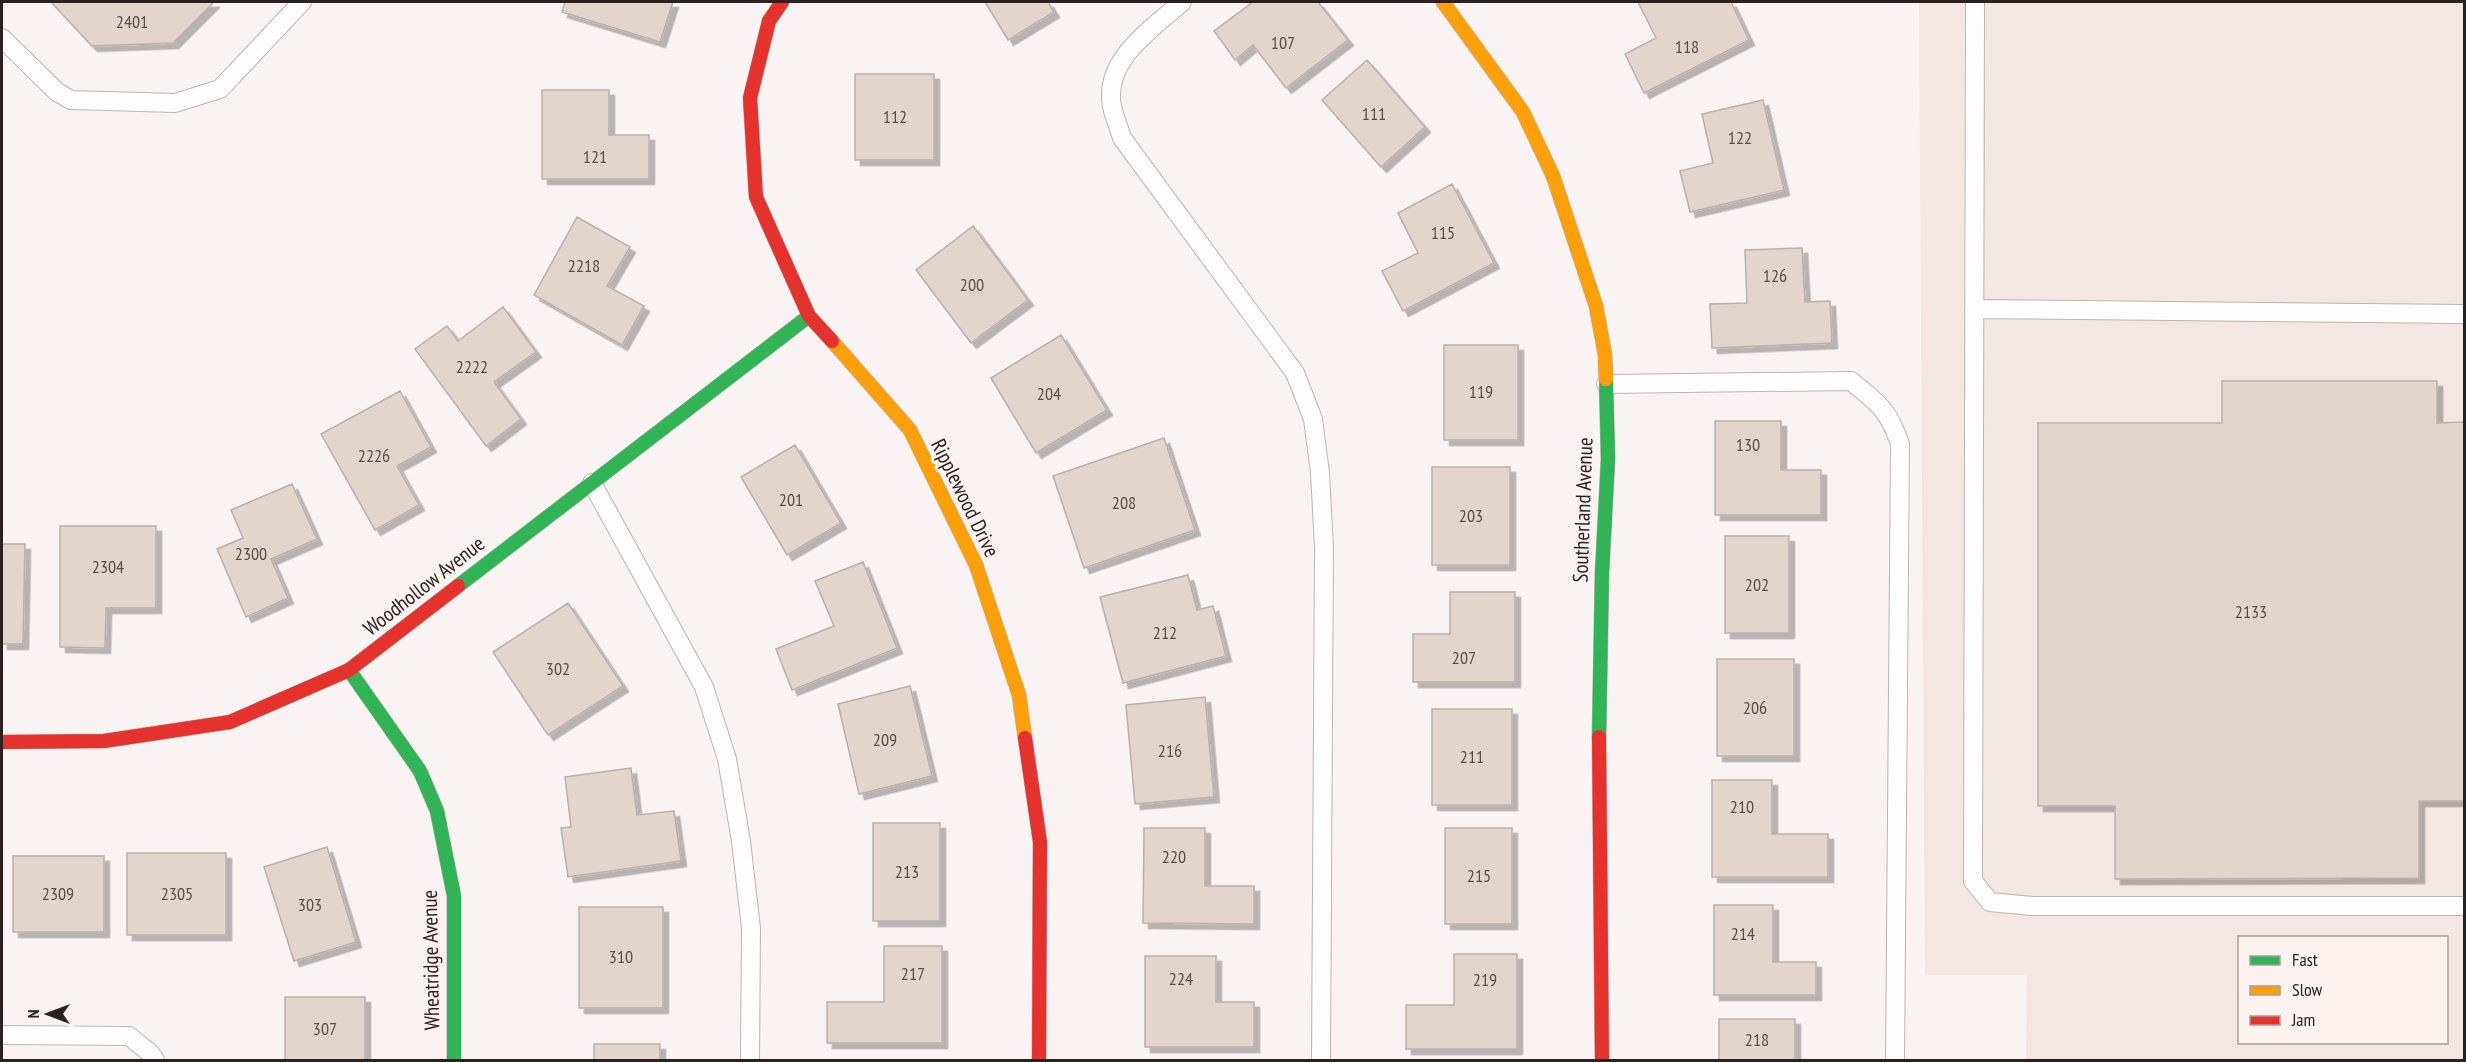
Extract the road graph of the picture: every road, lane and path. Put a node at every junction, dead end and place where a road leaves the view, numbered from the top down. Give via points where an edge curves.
1 (302, 2) edge
2 (782, 2) edge
3 (1182, 2) edge
4 (1443, 2) edge
5 (1975, 2) edge
6 (2, 38) edge
7 (1974, 309) junction
8 (2464, 314) edge
9 (809, 316) junction
10 (1606, 384) junction
11 (592, 483) junction
12 (349, 670) junction
13 (2, 742) edge
14 (2464, 906) edge
15 (2, 1035) edge
16 (155, 1060) edge
17 (453, 1060) edge
18 (750, 1060) edge
19 (1039, 1060) edge
20 (1321, 1060) edge
21 (1602, 1060) edge
22 (1895, 1060) edge

1 - 6 lane via 220,88 175,103 71,100 57,92
2 - 9 street, Ripplewood Drive via 769,21 750,98 756,196
3 - 20 lane via 1128,51 1114,76 1112,105 1122,138 1295,373 1313,419 1324,547
4 - 10 street, Southerland Avenue via 1523,112 1553,177 1596,306
5 - 7 lane
7 - 8 lane
7 - 14 lane via 1973,881 1990,902 2032,906
9 - 11 street, Woodhollow Avenue
9 - 19 street, Ripplewood Drive via 910,430 976,565 1019,694 1040,842
10 - 21 street, Southerland Avenue via 1608,459 1599,720
10 - 22 lane via 1851,381 1892,419 1900,444
11 - 12 street, Woodhollow Avenue
11 - 18 lane via 704,687 727,759 751,928
12 - 13 street, Woodhollow Avenue via 230,722 104,741
12 - 17 street, Wheatridge Avenue via 420,771 437,811 453,896
15 - 16 lane via 129,1036

